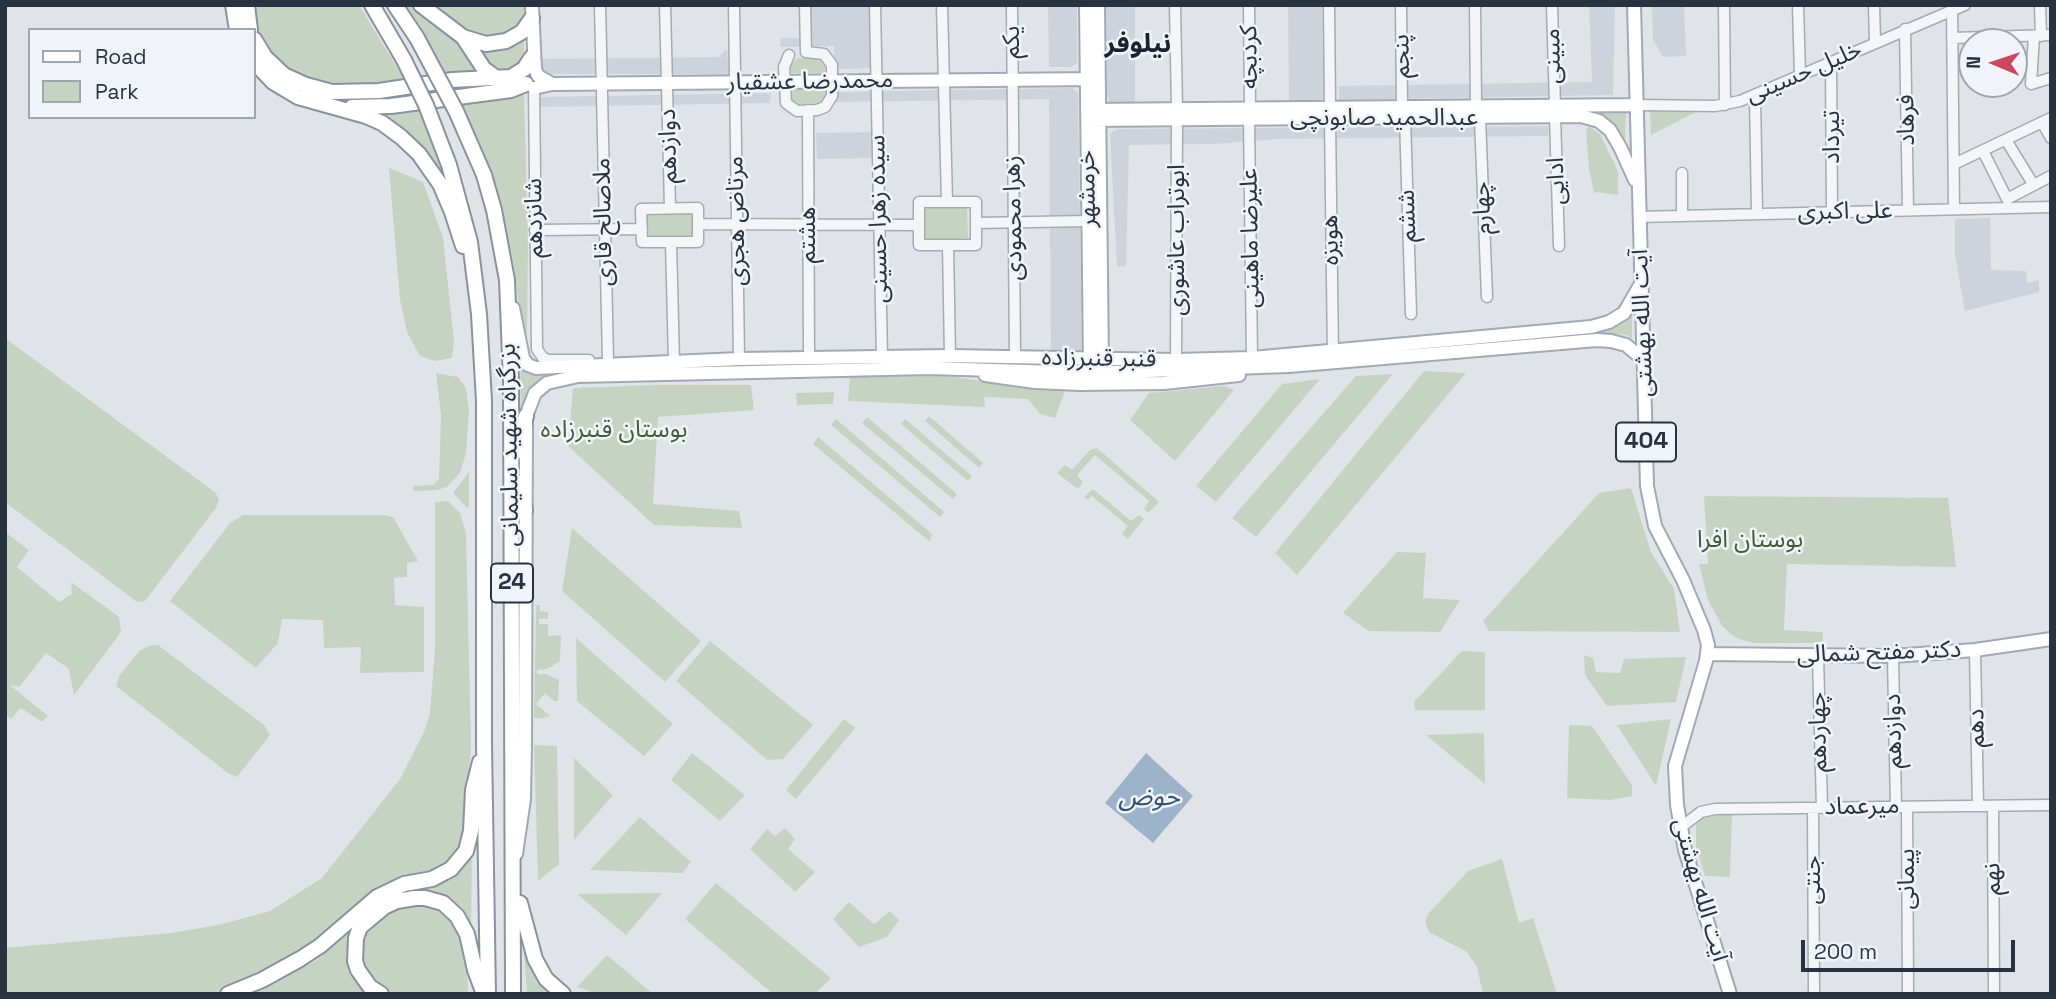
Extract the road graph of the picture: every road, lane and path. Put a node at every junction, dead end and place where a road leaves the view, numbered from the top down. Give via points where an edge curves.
1 (233, 5) edge
2 (247, 5) edge
3 (363, 5) edge
4 (372, 5) edge
5 (395, 5) edge
6 (421, 5) edge
7 (600, 5) edge
8 (665, 5) edge
9 (734, 5) edge
10 (805, 5) edge
11 (875, 5) edge
12 (942, 5) edge
13 (1012, 5) edge
14 (1086, 5) edge
15 (1098, 5) edge
16 (1175, 5) edge
17 (1249, 5) edge
18 (1329, 5) edge
19 (1401, 5) edge
20 (1475, 5) edge
21 (1552, 5) edge
22 (1634, 5) edge
23 (1724, 5) edge
24 (1798, 5) edge
25 (1874, 5) edge
26 (1965, 5) edge
27 (2040, 5) edge
28 (1952, 8) edge
29 (532, 12) edge
30 (237, 28) edge
31 (250, 28) edge
32 (1905, 29) junction
33 (2042, 36) edge
34 (463, 37) junction
35 (1952, 38) junction
36 (393, 39) junction
37 (256, 42) edge
38 (1875, 43) junction
39 (789, 55) dead end
40 (533, 57) junction
41 (1831, 62) junction
42 (256, 64) edge
43 (1800, 75) junction
44 (495, 77) junction
45 (511, 77) junction
46 (2051, 78) edge
47 (1012, 79) junction
48 (1093, 79) junction
49 (944, 80) junction
50 (832, 81) junction
51 (877, 81) junction
52 (735, 82) junction
53 (783, 82) junction
54 (667, 83) junction
55 (552, 84) junction
56 (601, 84) junction
57 (2031, 84) junction
58 (2028, 85) edge
59 (530, 86) junction
60 (1755, 95) junction
61 (1637, 105) junction
62 (1725, 105) junction
63 (333, 106) junction
64 (808, 110) junction
65 (1555, 111) junction
66 (1404, 112) junction
67 (1478, 112) junction
68 (1330, 113) junction
69 (1177, 114) junction
70 (1250, 114) junction
71 (1093, 115) junction
72 (2047, 120) edge
73 (2051, 138) edge
74 (2006, 140) junction
75 (1983, 151) junction
76 (1954, 164) junction
77 (1682, 173) dead end
78 (2051, 176) edge
79 (2033, 184) junction
80 (1638, 191) junction
81 (947, 202) junction
82 (2051, 207) edge
83 (670, 208) junction
84 (1954, 209) junction
85 (1908, 210) junction
86 (1832, 212) junction
87 (1757, 214) junction
88 (1682, 215) junction
89 (1639, 216) junction
90 (1014, 221) junction
91 (1088, 221) junction
92 (976, 223) junction
93 (698, 224) junction
94 (737, 224) junction
95 (808, 225) junction
96 (879, 225) junction
97 (919, 225) junction
98 (604, 229) junction
99 (642, 229) junction
100 (535, 230) junction
101 (671, 242) junction
102 (948, 245) junction
103 (1559, 246) dead end
104 (507, 280) junction
105 (1642, 282) junction
106 (476, 293) junction
107 (1487, 297) dead end
108 (1411, 314) dead end
109 (537, 349) joint
110 (950, 356) junction
111 (1333, 356) junction
112 (882, 357) junction
113 (1015, 357) junction
114 (1252, 358) junction
115 (739, 359) junction
116 (809, 359) junction
117 (608, 360) junction
118 (1176, 360) junction
119 (1644, 361) junction
120 (670, 362) junction
121 (1096, 366) junction
122 (1289, 366) junction
123 (929, 368) junction
124 (526, 416) junction
125 (511, 471) junction
126 (525, 510) junction
127 (2051, 639) edge
128 (1975, 650) junction
129 (1707, 654) junction
130 (1818, 656) junction
131 (1893, 656) junction
132 (484, 744) junction
133 (2051, 805) edge
134 (1978, 806) junction
135 (1993, 806) junction
136 (1901, 807) junction
137 (1817, 808) junction
138 (1680, 828) junction
139 (513, 871) junction
140 (228, 994) edge
141 (381, 994) edge
142 (486, 994) edge
143 (513, 994) edge
144 (564, 994) edge
145 (1730, 994) edge
146 (1814, 994) edge
147 (1908, 994) edge
148 (1994, 994) edge

1 - 30 highway
2 - 31 highway
3 - 36 highway
4 - 36 highway, بزرگراه شهید سلیمانی / 24
5 - 104 highway, بزرگراه شهید سلیمانی / 24, bridge via 456,111 484,176
6 - 34 highway
7 - 56 street, ملاصالح قاری
8 - 54 street, دوازدهم
9 - 52 street
10 - 50 street via 806,52 827,56
11 - 51 street, سیده زهرا حسینی
12 - 49 street
13 - 47 street, یکم
14 - 48 main road, خرمشهر
15 - 48 main road, خرمشهر
16 - 69 street, ابوتراب عاشوری
17 - 70 street, کردبچه
18 - 68 street, هویزه
19 - 66 street, پنجم
20 - 67 street, چهارم
21 - 65 street, مبینی
22 - 61 main road, آیت الله بهشتی / 404
23 - 62 street
24 - 43 street
25 - 38 street
26 - 28 street, خلیل حسینی
27 - 33 street
28 - 32 street, خلیل حسینی
28 - 35 street
29 - 34 highway via 522,32 496,44
29 - 40 main road
32 - 38 street, خلیل حسینی
32 - 85 street, فرهاد
33 - 35 street
33 - 57 street
34 - 44 highway via 484,69
35 - 76 street
36 - 106 highway, بزرگراه شهید سلیمانی / 24, bridge via 449,164 468,233
37 - 44 highway via 284,75 332,92
38 - 41 street, خلیل حسینی
39 - 53 street
40 - 45 highway
40 - 55 main road via 538,76
41 - 43 street, خلیل حسینی
41 - 86 street, تیرداد
42 - 63 highway via 284,90
43 - 60 street, خلیل حسینی
44 - 45 highway
45 - 59 highway
46 - 57 street
47 - 48 main road, محمدرضا عشقیار
47 - 49 main road, محمدرضا عشقیار
47 - 90 street, زهرا محمودی
48 - 71 main road, خرمشهر
49 - 51 main road, محمدرضا عشقیار
49 - 81 street
50 - 51 main road, محمدرضا عشقیار
50 - 53 main road, محمدرضا عشقیار
50 - 64 street via 829,103
51 - 96 street, سیده زهرا حسینی
52 - 53 main road, محمدرضا عشقیار
52 - 54 main road, محمدرضا عشقیار
52 - 94 street, مرتاض هجری
53 - 64 street via 788,106
54 - 56 main road, محمدرضا عشقیار
54 - 83 street, دوازدهم
55 - 56 main road, محمدرضا عشقیار
55 - 59 main road, محمدرضا عشقیار
56 - 98 street, ملاصالح قاری
57 - 58 street
59 - 63 highway via 391,106
59 - 100 street, شانزدهم
60 - 62 street, خلیل حسینی
60 - 87 street
61 - 62 street, خلیل حسینی
61 - 65 main road, عبدالحمید صابونچی
61 - 80 main road, آیت الله بهشتی / 404
63 - 106 highway via 382,123 425,162 449,202
64 - 95 street, هشتم
65 - 67 main road, عبدالحمید صابونچی
65 - 80 main road, عبدالحمید صابونچی via 1603,123 1620,147
65 - 103 street, ادایی
66 - 67 main road, عبدالحمید صابونچی
66 - 68 main road, عبدالحمید صابونچی
66 - 108 street, ششم
67 - 107 street, چهارم
68 - 70 main road, عبدالحمید صابونچی
68 - 111 street, هویزه
69 - 70 main road, عبدالحمید صابونچی
69 - 71 main road, عبدالحمید صابونچی
69 - 118 street, ابوتراب عاشوری
70 - 114 street, علیرضا ماهینی
71 - 91 main road, خرمشهر
71 - 121 main road, خرمشهر
72 - 73 street
72 - 74 street
74 - 75 street
74 - 79 street
75 - 76 street
75 - 79 street via 2007,199
76 - 84 street
77 - 88 street
78 - 79 street
80 - 89 main road, آیت الله بهشتی / 404
81 - 92 street via 976,202
81 - 97 street via 919,202
82 - 84 street, علی‌ اکبری
83 - 93 street via 698,208
83 - 99 street via 642,209
84 - 85 street, علی‌ اکبری
85 - 86 street, علی‌ اکبری
86 - 87 street, علی‌ اکبری
87 - 88 street, علی‌ اکبری
88 - 89 street, علی‌ اکبری
89 - 105 main road, آیت الله بهشتی / 404
90 - 91 street
90 - 92 street
90 - 113 street, زهرا محمودی
91 - 121 main road, خرمشهر
92 - 102 street via 976,245
93 - 94 street
93 - 101 street via 698,242
94 - 95 street
94 - 115 street, مرتاض هجری
95 - 96 street
95 - 116 street, هشتم
96 - 97 street
96 - 112 street, سیده زهرا حسینی
97 - 102 street via 919,245
98 - 99 street
98 - 100 street
98 - 117 street, ملاصالح قاری
99 - 101 street via 642,242
100 - 109 street, شانزدهم
101 - 120 street
102 - 110 street
104 - 120 main road via 527,365
104 - 125 highway, بزرگراه شهید سلیمانی / 24
105 - 111 main road, قنبر قنبرزاده via 1624,313 1609,323
105 - 119 main road, آیت الله بهشتی / 404
106 - 132 highway, بزرگراه شهید سلیمانی / 24 via 484,401
109 - 117 street, قنبر قنبرزاده via 549,359
110 - 112 main road, قنبر قنبرزاده
110 - 113 main road, قنبر قنبرزاده
111 - 114 main road, قنبر قنبرزاده
111 - 119 main road, قنبر قنبرزاده via 1597,340 1626,345
111 - 122 main road, قنبر قنبرزاده
112 - 116 main road, قنبر قنبرزاده
113 - 121 main road, قنبر قنبرزاده
114 - 118 main road, قنبر قنبرزاده
115 - 116 main road, قنبر قنبرزاده
115 - 120 main road, قنبر قنبرزاده
117 - 120 street, قنبر قنبرزاده
118 - 121 main road, قنبر قنبرزاده
119 - 129 main road, آیت الله بهشتی / 404 via 1652,517 1704,630
121 - 122 main road, قنبر قنبرزاده
121 - 123 main road, قنبر قنبرزاده
122 - 123 main road via 1190,382 1080,384
123 - 124 main road, قنبر قنبرزاده via 578,376 547,383 535,393
124 - 125 highway
124 - 126 main road
125 - 126 highway
125 - 139 highway, بزرگراه شهید سلیمانی / 24
126 - 139 main road via 524,799
127 - 128 main road, دکتر مفتح شمالی
128 - 131 main road, دکتر مفتح شمالی
128 - 134 street, دهم
129 - 130 main road, دکتر مفتح شمالی
129 - 138 main road, آیت الله بهشتی / 404 via 1675,766
130 - 131 main road, دکتر مفتح شمالی
130 - 137 street, چهاردهم
131 - 136 street, دوازدهم
132 - 140 highway via 466,851 451,869 377,897 320,946
132 - 142 highway, بزرگراه شهید سلیمانی / 24
133 - 135 street, میرعماد
134 - 135 street, میرعماد
134 - 136 street, میرعماد
135 - 148 street, نهم
136 - 137 street, میرعماد
136 - 147 street, پیمانی
137 - 138 street, میرعماد via 1705,810
137 - 146 street, جنتی
138 - 145 main road, آیت الله بهشتی / 404
139 - 143 highway, بزرگراه شهید سلیمانی / 24
139 - 144 highway via 534,959 546,979
141 - 142 highway via 358,970 356,938 360,927 384,906 415,898 443,903 457,916

